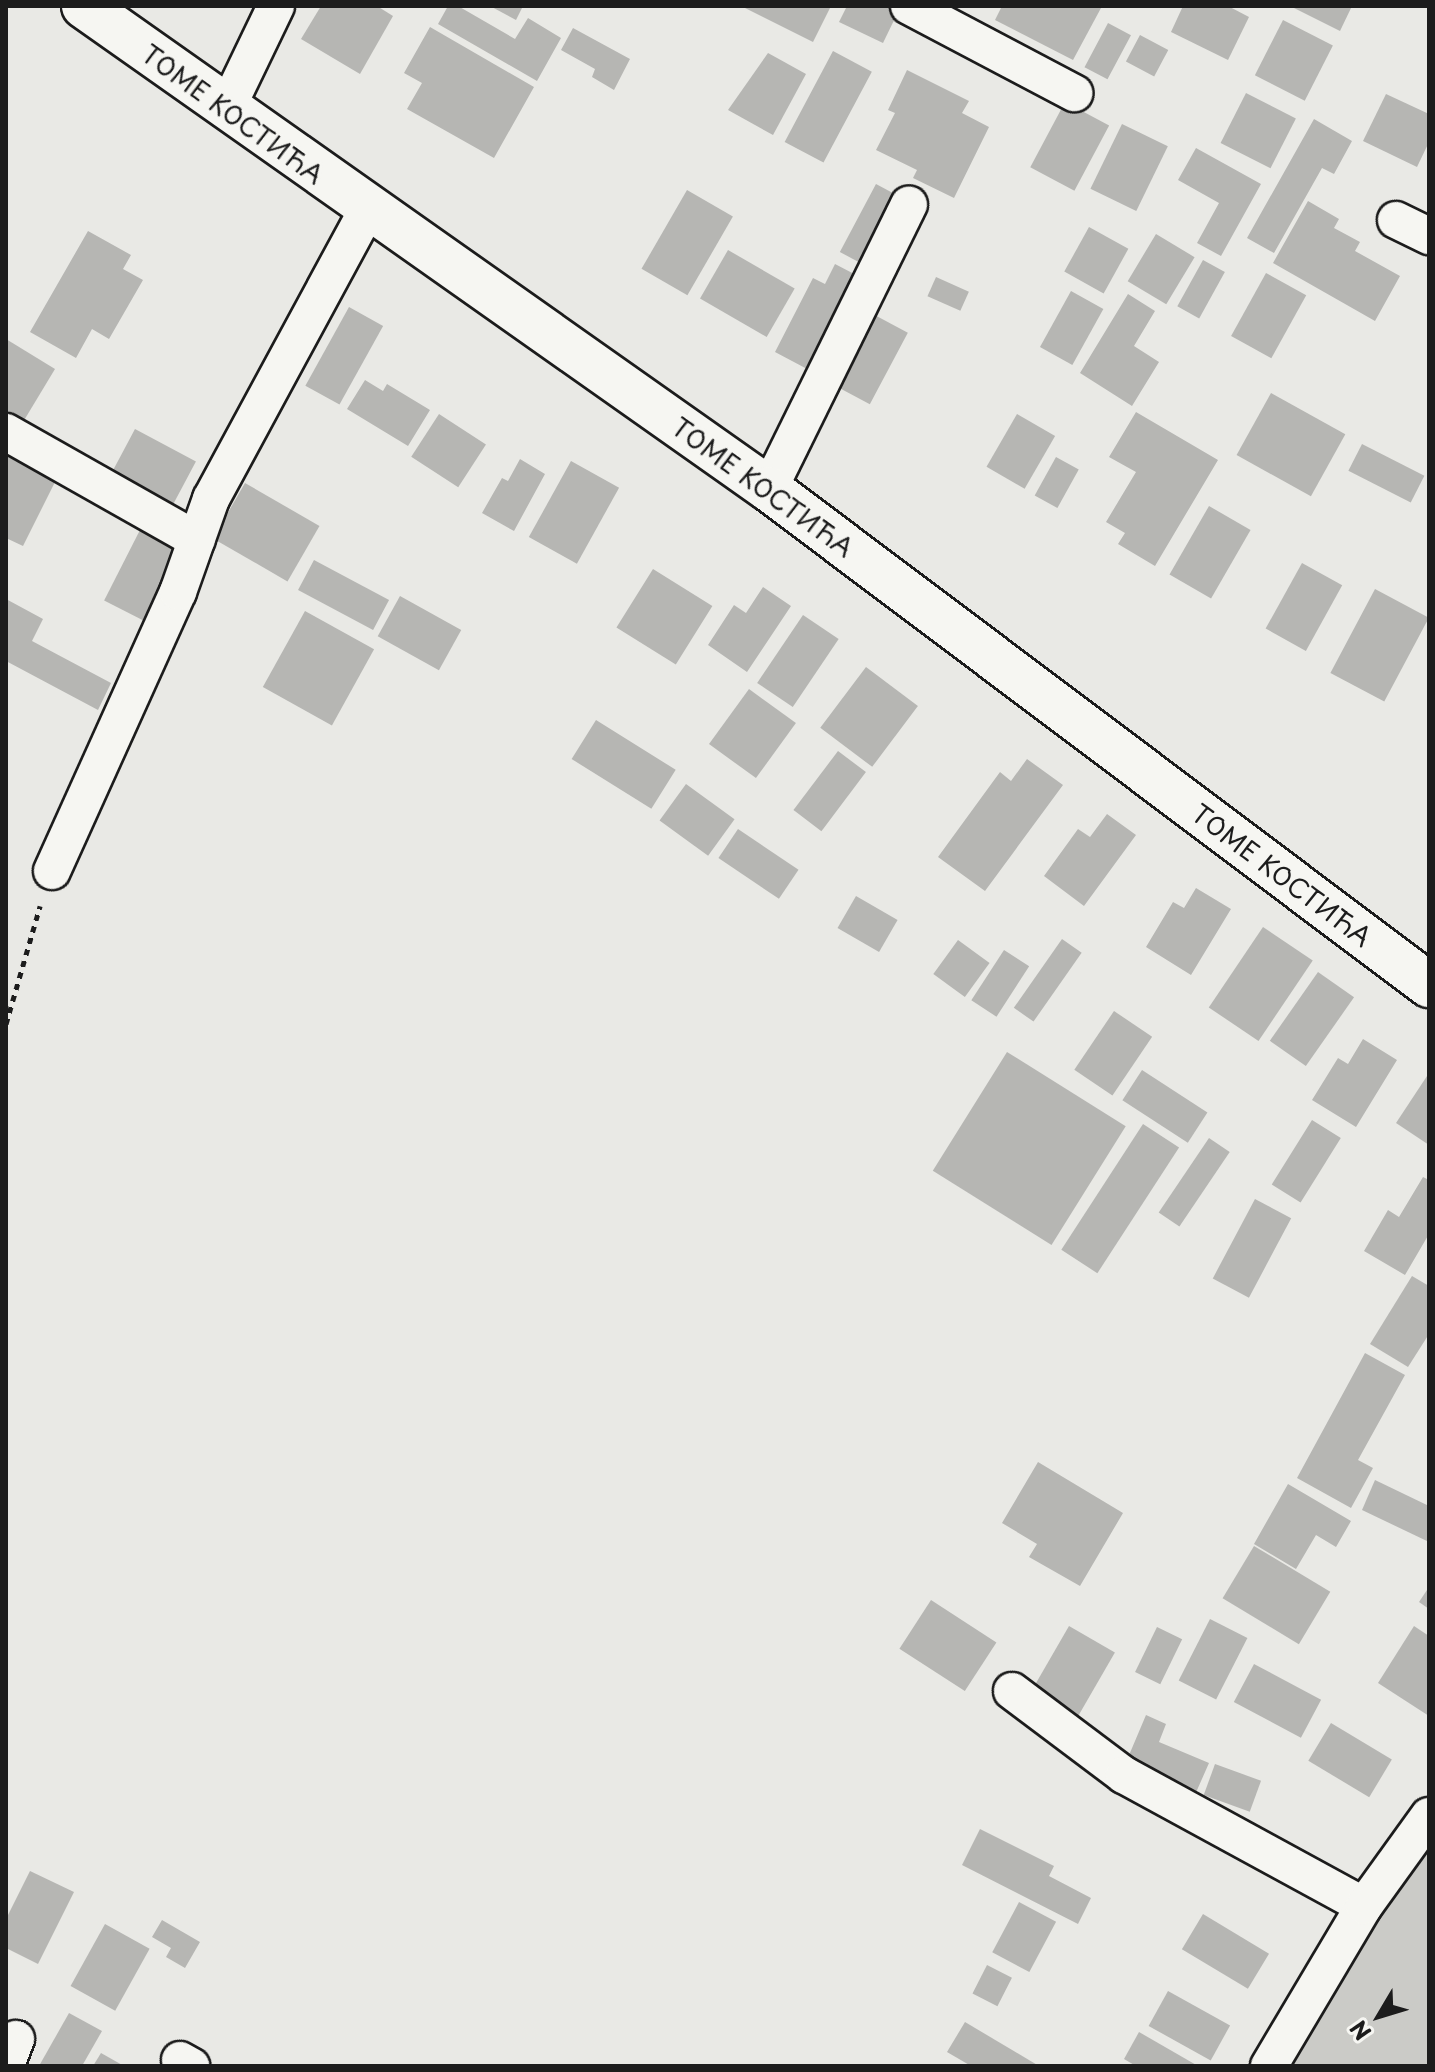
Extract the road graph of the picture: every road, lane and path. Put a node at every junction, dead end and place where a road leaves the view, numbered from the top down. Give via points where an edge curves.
1 (84, 6) edge
2 (276, 6) edge
3 (909, 6) edge
4 (1074, 93) dead end
5 (226, 110) junction
6 (909, 205) dead end
7 (368, 209) junction
8 (1396, 220) dead end
9 (1429, 236) edge
10 (6, 432) edge
11 (769, 489) junction
12 (197, 540) junction
13 (52, 871) joint
14 (1429, 985) edge
15 (6, 1024) edge
16 (1012, 1691) dead end
17 (1429, 1816) edge
18 (1364, 1906) junction
19 (1269, 2066) edge

1 - 5 street, ТОМЕ КОСТИЋА
2 - 5 street
3 - 4 street
5 - 7 street, ТОМЕ КОСТИЋА
6 - 11 street
7 - 11 street, ТОМЕ КОСТИЋА
7 - 12 street via 211,499
8 - 9 street
10 - 12 street
11 - 14 street, ТОМЕ КОСТИЋА
12 - 13 street
13 - 15 path
16 - 18 street via 1124,1775
17 - 18 street
18 - 19 street

